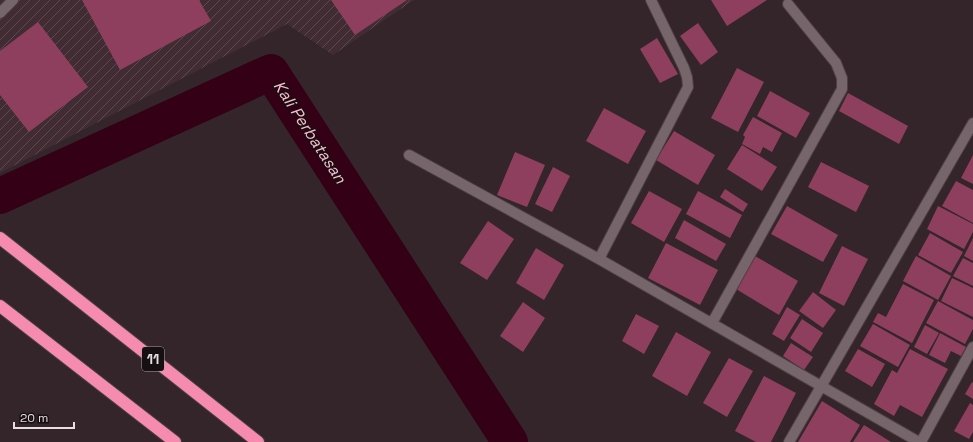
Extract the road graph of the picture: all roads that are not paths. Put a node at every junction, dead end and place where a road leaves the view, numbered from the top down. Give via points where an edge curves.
1 (13, 0) edge
2 (651, 0) edge
3 (788, 4) dead end
4 (0, 13) edge
5 (973, 123) edge
6 (409, 156) dead end
7 (0, 238) edge
8 (599, 259) junction
9 (0, 306) edge
10 (712, 323) junction
11 (973, 347) edge
12 (821, 386) junction
13 (175, 442) edge
14 (258, 442) edge
15 (789, 442) edge
16 (920, 442) edge

1 - 4 street
2 - 8 street via 684,68 688,87
3 - 10 street via 836,63 842,78 842,89
5 - 12 street
6 - 8 street
7 - 14 highway, 11
8 - 10 street
9 - 13 highway
10 - 12 street
11 - 16 street
12 - 15 street
12 - 16 street

